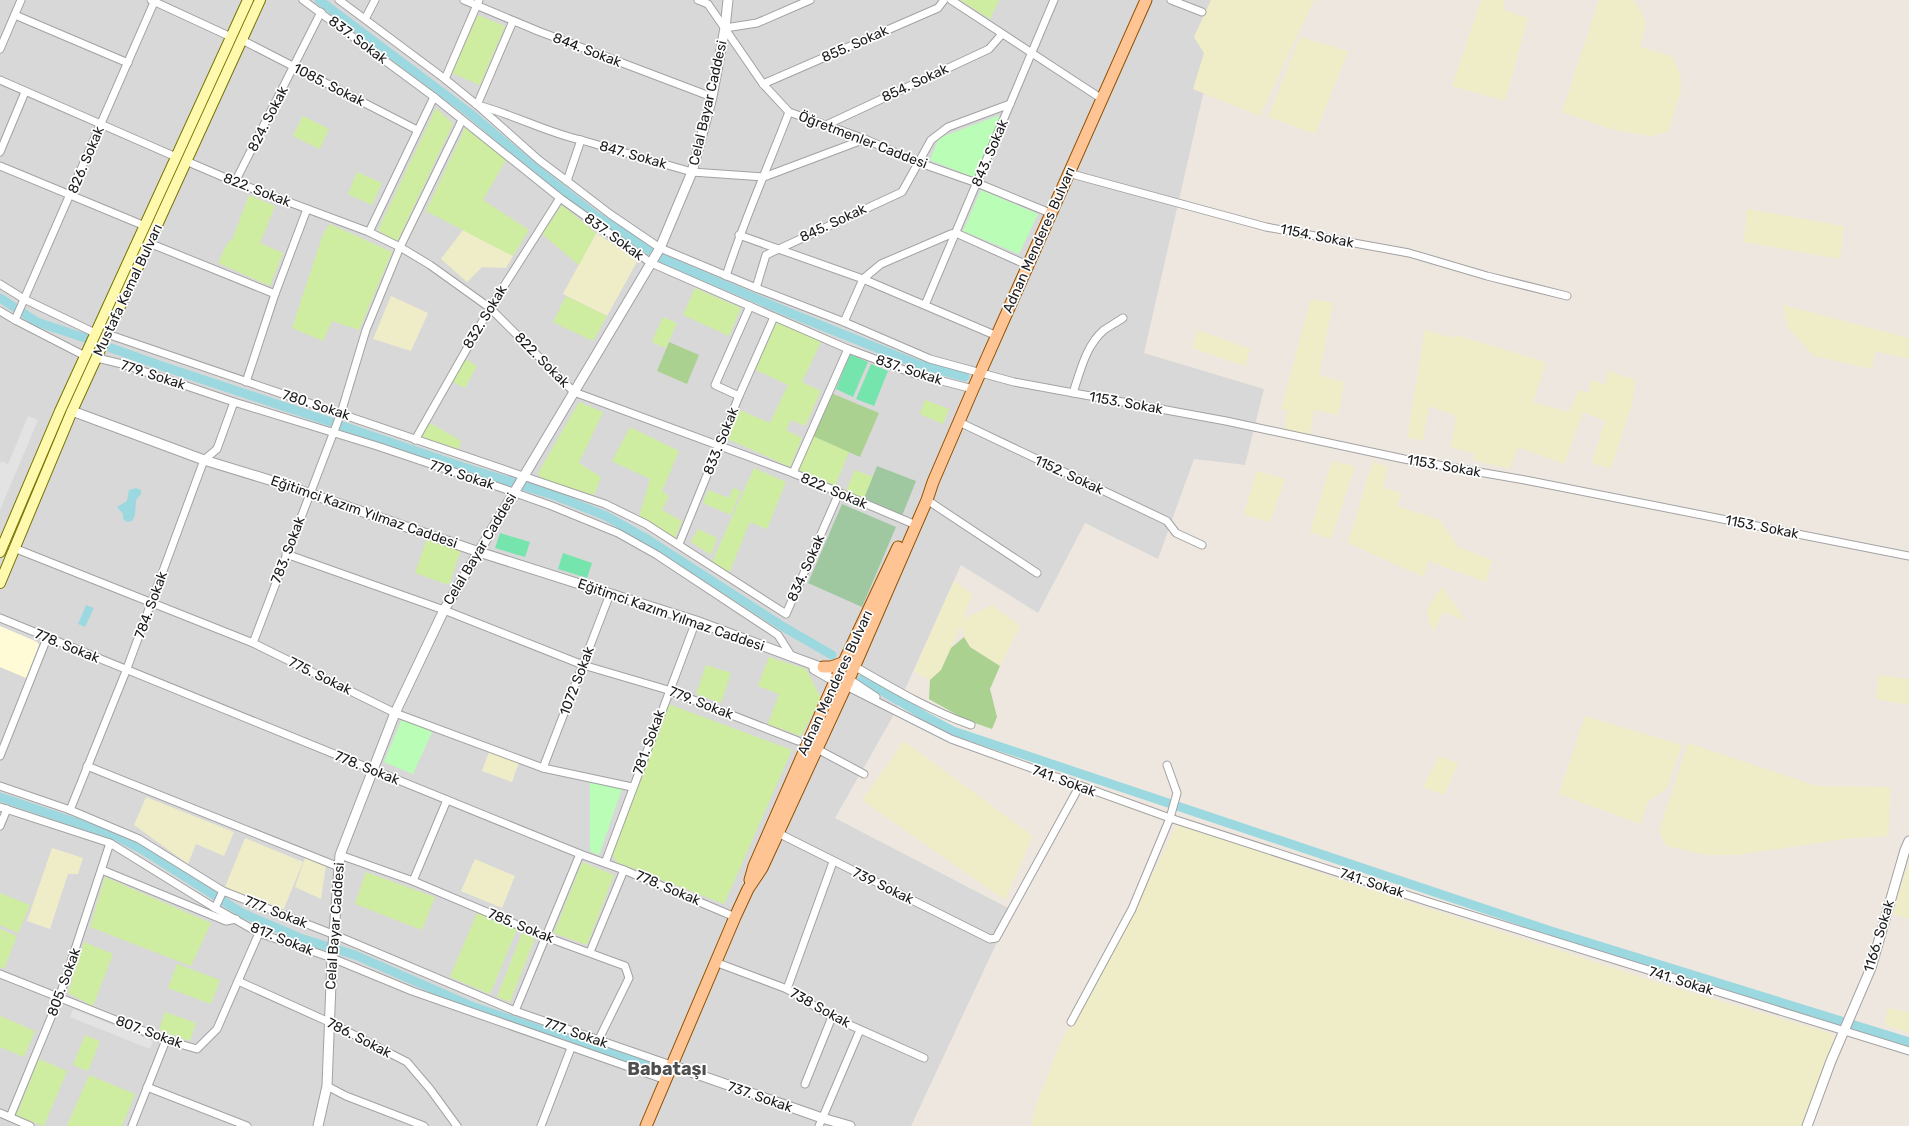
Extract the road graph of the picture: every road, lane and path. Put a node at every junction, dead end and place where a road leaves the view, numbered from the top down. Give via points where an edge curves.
1 (21, 0) edge
2 (248, 0) edge
3 (260, 0) edge
4 (303, 0) edge
5 (339, 0) edge
6 (374, 0) edge
7 (464, 0) edge
8 (698, 0) edge
9 (728, 0) edge
10 (810, 0) edge
11 (944, 0) edge
12 (951, 0) edge
13 (1054, 0) edge
14 (1146, 0) edge
15 (1172, 0) edge
16 (153, 1) edge
17 (478, 3) edge
18 (321, 12) junction
19 (1202, 12) dead end
20 (15, 15) junction
21 (365, 19) junction
22 (513, 21) junction
23 (725, 28) junction
24 (1002, 34) junction
25 (231, 37) junction
26 (242, 40) junction
27 (0, 49) edge
28 (1030, 53) junction
29 (128, 63) junction
30 (294, 67) junction
31 (445, 79) junction
32 (0, 80) edge
33 (763, 84) junction
34 (25, 92) junction
35 (434, 97) junction
36 (712, 98) junction
37 (1102, 99) junction
38 (1010, 104) junction
39 (477, 105) junction
40 (789, 112) junction
41 (462, 120) junction
42 (101, 124) junction
43 (824, 126) junction
44 (417, 130) junction
45 (581, 140) junction
46 (865, 140) junction
47 (0, 152) edge
48 (176, 157) junction
49 (186, 161) junction
50 (917, 162) junction
51 (0, 166) edge
52 (692, 172) junction
53 (1068, 173) junction
54 (764, 177) junction
55 (567, 181) junction
56 (235, 182) junction
57 (977, 183) junction
58 (71, 194) junction
59 (560, 198) junction
60 (307, 209) junction
61 (1050, 213) junction
62 (145, 226) junction
63 (368, 232) junction
64 (956, 233) junction
65 (739, 235) junction
66 (149, 243) junction
67 (400, 247) junction
68 (660, 248) junction
69 (778, 249) junction
70 (651, 263) junction
71 (1027, 265) junction
72 (726, 276) junction
73 (863, 279) junction
74 (0, 284) edge
75 (756, 288) junction
76 (275, 294) junction
77 (1567, 296) dead end
78 (24, 299) junction
79 (925, 305) junction
80 (750, 306) junction
81 (490, 308) junction
82 (0, 311) edge
83 (774, 317) junction
84 (1123, 318) dead end
85 (15, 320) junction
86 (844, 322) junction
87 (95, 333) junction
88 (107, 334) junction
89 (997, 336) junction
90 (848, 349) junction
91 (85, 356) junction
92 (97, 358) junction
93 (980, 373) junction
94 (246, 382) junction
95 (973, 389) junction
96 (574, 392) junction
97 (1072, 393) junction
98 (739, 396) junction
99 (234, 402) junction
100 (72, 411) junction
101 (341, 413) junction
102 (959, 422) junction
103 (333, 433) junction
104 (415, 440) junction
105 (719, 446) junction
106 (204, 460) junction
107 (793, 473) junction
108 (524, 476) junction
109 (933, 482) junction
110 (514, 493) junction
111 (840, 493) junction
112 (310, 494) junction
113 (927, 500) junction
114 (913, 524) junction
115 (679, 544) junction
116 (1202, 545) dead end
117 (14, 548) junction
118 (0, 552) edge
119 (479, 552) junction
120 (286, 554) junction
121 (1909, 556) edge
122 (1038, 573) dead end
123 (0, 583) edge
124 (610, 594) junction
125 (151, 603) junction
126 (444, 610) junction
127 (0, 618) edge
128 (696, 621) junction
129 (47, 638) junction
130 (253, 643) junction
131 (792, 657) junction
132 (850, 664) junction
133 (583, 665) junction
134 (823, 667) junction
135 (126, 671) junction
136 (842, 680) junction
137 (668, 690) junction
138 (395, 713) junction
139 (971, 726) dead end
140 (798, 741) dead end
141 (817, 749) junction
142 (0, 756) edge
143 (1167, 765) dead end
144 (87, 766) junction
145 (542, 768) junction
146 (373, 770) junction
147 (864, 774) dead end
148 (0, 786) edge
149 (632, 787) junction
150 (1078, 787) junction
151 (447, 800) junction
152 (3, 808) edge
153 (70, 810) junction
154 (1170, 818) junction
155 (0, 826) edge
156 (778, 833) junction
157 (1909, 842) edge
158 (110, 843) junction
159 (580, 854) junction
160 (340, 855) junction
161 (833, 862) junction
162 (605, 863) junction
163 (339, 867) junction
164 (102, 870) junction
165 (624, 870) junction
166 (412, 881) junction
167 (748, 889) junction
168 (223, 891) junction
169 (215, 908) junction
170 (735, 917) junction
171 (236, 919) junction
172 (259, 933) junction
173 (335, 935) junction
174 (546, 936) junction
175 (590, 952) junction
176 (332, 958) junction
177 (715, 962) junction
178 (0, 974) edge
179 (238, 981) junction
180 (787, 990) junction
181 (59, 998) junction
182 (515, 1011) junction
183 (832, 1017) junction
184 (329, 1022) junction
185 (1071, 1022) dead end
186 (1844, 1029) junction
187 (860, 1030) junction
188 (166, 1040) junction
189 (598, 1041) junction
190 (571, 1048) junction
191 (1909, 1051) edge
192 (924, 1058) dead end
193 (671, 1066) junction
194 (666, 1080) junction
195 (805, 1084) dead end
196 (326, 1086) junction
197 (148, 1087) junction
198 (0, 1113) edge
199 (10, 1117) junction
200 (821, 1122) edge
201 (30, 1126) edge
202 (132, 1126) edge
203 (247, 1126) edge
204 (318, 1126) edge
205 (424, 1126) edge
206 (456, 1126) edge
207 (541, 1126) edge
208 (646, 1126) edge
209 (850, 1126) edge
210 (1807, 1126) edge

1 - 20 street
2 - 25 main road, Mustafa Kemal Bulvarı
3 - 26 main road, Mustafa Kemal Bulvarı
4 - 18 street, 837. Sokak
5 - 21 street, 837. Sokak
6 - 21 street
7 - 17 street, 844. Sokak
8 - 23 street, Öğretmenler Caddesi via 708,4
9 - 23 street, Celal Bayar Caddesi
10 - 23 street via 757,23
11 - 33 street, 855. Sokak via 938,8
12 - 24 street
13 - 28 street, 843. Sokak
14 - 37 main road, Adnan Menderes Bulvarı
15 - 19 street
16 - 25 street
16 - 29 street, 826. Sokak
17 - 22 street, 844. Sokak
17 - 31 street
18 - 30 street, 824. Sokak
18 - 35 street, 837. Sokak
20 - 27 street
20 - 29 street
21 - 31 street, 837. Sokak
22 - 36 street, 844. Sokak
22 - 39 street
23 - 33 street, Öğretmenler Caddesi
23 - 36 street, Celal Bayar Caddesi
24 - 28 street
24 - 43 street, 854. Sokak via 989,48
25 - 48 main road, Mustafa Kemal Bulvarı
26 - 30 street, 1085. Sokak
26 - 49 main road, Mustafa Kemal Bulvarı
28 - 37 street
28 - 38 street, 843. Sokak
29 - 42 street, 826. Sokak
30 - 44 street, 1085. Sokak
30 - 56 street, 824. Sokak
31 - 39 street, 837. Sokak
32 - 34 street
33 - 40 street, Öğretmenler Caddesi
34 - 42 street
34 - 47 street
35 - 41 street, 837. Sokak
35 - 44 street
36 - 52 street, Celal Bayar Caddesi
37 - 53 main road, Adnan Menderes Bulvarı
38 - 50 street, 845. Sokak via 948,127 931,140
38 - 57 street, 843. Sokak
39 - 45 street
39 - 55 street, 837. Sokak via 539,160
40 - 43 street, Öğretmenler Caddesi
40 - 54 street
41 - 59 street, 837. Sokak
41 - 67 street, 783. Sokak
42 - 48 street
42 - 58 street, 826. Sokak
43 - 46 street, Öğretmenler Caddesi
44 - 63 street
45 - 52 street, 847. Sokak
45 - 55 street, 847. Sokak
46 - 50 street, Öğretmenler Caddesi
46 - 54 street, 847. Sokak
48 - 62 main road, Mustafa Kemal Bulvarı
49 - 56 street, 822. Sokak
49 - 66 main road, Mustafa Kemal Bulvarı
50 - 57 street, Öğretmenler Caddesi
50 - 69 street, 845. Sokak via 902,192
51 - 58 street
52 - 54 street, 847. Sokak
52 - 68 street, Celal Bayar Caddesi
53 - 61 main road, Adnan Menderes Bulvarı
53 - 77 street, 1154. Sokak via 1266,227 1410,253
54 - 65 street
55 - 68 street, 837. Sokak
56 - 60 street, 822. Sokak
57 - 61 street, Öğretmenler Caddesi
57 - 64 street, 843. Sokak
58 - 62 street
58 - 78 street, 826. Sokak
59 - 70 street, 837. Sokak
59 - 81 street, 832. Sokak
60 - 63 street, 822. Sokak
60 - 76 street
61 - 71 main road, Adnan Menderes Bulvarı
62 - 87 main road, Mustafa Kemal Bulvarı
63 - 67 street, 822. Sokak
64 - 71 street
64 - 73 street via 881,264
64 - 79 street, 843. Sokak
65 - 69 street
65 - 72 street
66 - 76 street
66 - 88 main road, Mustafa Kemal Bulvarı
67 - 81 street, 822. Sokak
67 - 101 street, 783. Sokak via 366,330
68 - 70 street, Celal Bayar Caddesi
68 - 72 street, 837. Sokak
69 - 73 street
69 - 75 street, 845. Sokak via 766,255
70 - 80 street, 837. Sokak
70 - 96 street, Celal Bayar Caddesi
71 - 89 main road, Adnan Menderes Bulvarı
72 - 75 street, 837. Sokak
73 - 79 street
73 - 86 street
74 - 78 street
75 - 86 street, 837. Sokak
76 - 94 street
78 - 85 street, 826. Sokak
78 - 87 street
79 - 89 street
80 - 83 street, 837. Sokak
80 - 98 street, 833. Sokak via 715,385
81 - 96 street, 822. Sokak
81 - 104 street, 832. Sokak
82 - 85 street
83 - 90 street, 837. Sokak
83 - 98 street
84 - 97 street via 1103,331 1092,346
85 - 91 street
86 - 93 street, 837. Sokak via 930,359
87 - 91 main road, Mustafa Kemal Bulvarı
88 - 92 main road, Mustafa Kemal Bulvarı
88 - 94 street, 780. Sokak
89 - 93 main road, Adnan Menderes Bulvarı
90 - 95 street, 837. Sokak via 915,374
90 - 107 street
91 - 118 main road, Mustafa Kemal Bulvarı
92 - 99 street, 779. Sokak
92 - 100 main road, Mustafa Kemal Bulvarı
93 - 95 main road, Adnan Menderes Bulvarı
93 - 97 street, 1153. Sokak
94 - 101 street, 780. Sokak
95 - 102 main road, Adnan Menderes Bulvarı
96 - 105 street, 822. Sokak
96 - 108 street, Celal Bayar Caddesi
97 - 121 street, 1153. Sokak
98 - 105 street, 833. Sokak
99 - 103 street, 779. Sokak
99 - 106 street, 784. Sokak via 217,449
100 - 106 street, Eğitimci Kazım Yılmaz Caddesi
100 - 117 main road, Mustafa Kemal Bulvarı
101 - 103 street, 783. Sokak
101 - 104 street, 780. Sokak
102 - 109 main road, Adnan Menderes Bulvarı
102 - 116 street, 1152. Sokak via 1167,521 1176,533
103 - 110 street, 779. Sokak
103 - 112 street, 783. Sokak
104 - 108 street, 780. Sokak
105 - 107 street, 822. Sokak
105 - 115 street, 833. Sokak
106 - 112 street, Eğitimci Kazım Yılmaz Caddesi
106 - 125 street, 784. Sokak
107 - 111 street, 822. Sokak
108 - 110 street, Celal Bayar Caddesi
108 - 115 street, 780. Sokak via 623,512
109 - 113 main road, Adnan Menderes Bulvarı
109 - 114 main road, Adnan Menderes Bulvarı
110 - 119 street, Celal Bayar Caddesi
110 - 131 street, 779. Sokak via 610,530 658,555 778,635
111 - 114 street, 822. Sokak
111 - 115 street, 834. Sokak via 786,614
112 - 119 street, Eğitimci Kazım Yılmaz Caddesi
112 - 120 street, 783. Sokak
113 - 114 main road, Adnan Menderes Bulvarı
113 - 122 street
114 - 132 main road, Adnan Menderes Bulvarı
117 - 123 main road, Mustafa Kemal Bulvarı
117 - 125 street, 775. Sokak
119 - 124 street, Eğitimci Kazım Yılmaz Caddesi
119 - 126 street, Celal Bayar Caddesi
120 - 126 street, 779. Sokak
120 - 130 street, 783. Sokak
124 - 128 street, Eğitimci Kazım Yılmaz Caddesi
124 - 133 street, 1072 Sokak
125 - 130 street, 775. Sokak
125 - 135 street, 784. Sokak
126 - 133 street, 779. Sokak
126 - 138 street, Celal Bayar Caddesi
127 - 129 street, 778. Sokak
128 - 131 street, Eğitimci Kazım Yılmaz Caddesi
128 - 137 street, 781. Sokak
129 - 135 street, 778. Sokak
129 - 142 street
130 - 138 street, 775. Sokak
131 - 134 street, Eğitimci Kazım Yılmaz Caddesi
131 - 136 street, Eğitimci Kazım Yılmaz Caddesi
132 - 134 main road
132 - 136 main road, Adnan Menderes Bulvarı
132 - 139 street via 941,714
133 - 137 street, 779. Sokak
133 - 145 street, 1072 Sokak
134 - 136 street, Eğitimci Kazım Yılmaz Caddesi
135 - 144 street, 784. Sokak
135 - 146 street, 778. Sokak
136 - 141 main road, Adnan Menderes Bulvarı
136 - 150 street, 741. Sokak via 951,740
136 - 167 main road, Adnan Menderes Bulvarı via 754,866
137 - 140 street, 779. Sokak
137 - 149 street, 781. Sokak
138 - 145 street, 775. Sokak
138 - 146 street, Celal Bayar Caddesi
141 - 147 street
141 - 156 main road, Adnan Menderes Bulvarı
143 - 154 street via 1177,793
144 - 153 street, 784. Sokak
144 - 163 street
145 - 149 street, 775. Sokak
146 - 151 street, 778. Sokak
146 - 160 street, Celal Bayar Caddesi
148 - 153 street, 777. Sokak
149 - 162 street, 781. Sokak
150 - 154 street, 741. Sokak
150 - 161 street, 739 Sokak via 996,938 990,939
151 - 159 street, 778. Sokak
151 - 166 street
152 - 155 street
152 - 158 street, 817. Sokak
153 - 168 street, 777. Sokak via 139,839
154 - 185 street via 1132,909
154 - 186 street, 741. Sokak via 1741,1000
156 - 161 street, 739 Sokak
156 - 167 main road, Adnan Menderes Bulvarı via 762,868
157 - 186 street, 1166. Sokak via 1871,968
158 - 164 street, 805. Sokak
158 - 169 street, 817. Sokak
159 - 162 street, 778. Sokak
159 - 174 street
160 - 163 street, Celal Bayar Caddesi
160 - 166 street, 785. Sokak
161 - 180 street
162 - 165 street, 778. Sokak
163 - 173 street, Celal Bayar Caddesi
164 - 171 street via 226,921
164 - 181 street, 805. Sokak
165 - 170 street, 778. Sokak
165 - 175 street
166 - 174 street, 785. Sokak
167 - 170 main road, Adnan Menderes Bulvarı
168 - 169 street
168 - 173 street, 777. Sokak
169 - 171 street, 817. Sokak
170 - 177 main road, Adnan Menderes Bulvarı
171 - 172 street, 817. Sokak
172 - 176 street, 817. Sokak
172 - 179 street, 807. Sokak
173 - 176 street, Celal Bayar Caddesi
173 - 182 street, 777. Sokak
174 - 175 street, 785. Sokak
174 - 182 street
175 - 189 street, 785. Sokak via 625,966 629,978
176 - 184 street, Celal Bayar Caddesi
176 - 190 street, 817. Sokak via 412,991
177 - 180 street, 738 Sokak
177 - 193 main road, Adnan Menderes Bulvarı
178 - 181 street, 807. Sokak
179 - 184 street, 786. Sokak
179 - 188 street, 807. Sokak via 217,1029 197,1049
180 - 183 street, 738 Sokak
181 - 188 street, 807. Sokak
181 - 199 street, 805. Sokak
182 - 189 street, 777. Sokak
183 - 187 street, 738 Sokak
183 - 195 street
184 - 196 street, Celal Bayar Caddesi
184 - 206 street, 786. Sokak via 407,1062
186 - 191 street, 741. Sokak
186 - 210 street, 1166. Sokak
187 - 192 street, 738 Sokak
187 - 200 street
188 - 197 street
189 - 193 street, 777. Sokak
190 - 194 street, 817. Sokak
190 - 207 street
193 - 194 main road, Adnan Menderes Bulvarı
193 - 200 street, 737. Sokak
194 - 208 main road, Adnan Menderes Bulvarı
196 - 204 street, Celal Bayar Caddesi
196 - 205 street
197 - 202 street
197 - 203 street
198 - 199 street
199 - 201 street
200 - 209 street, 737. Sokak

